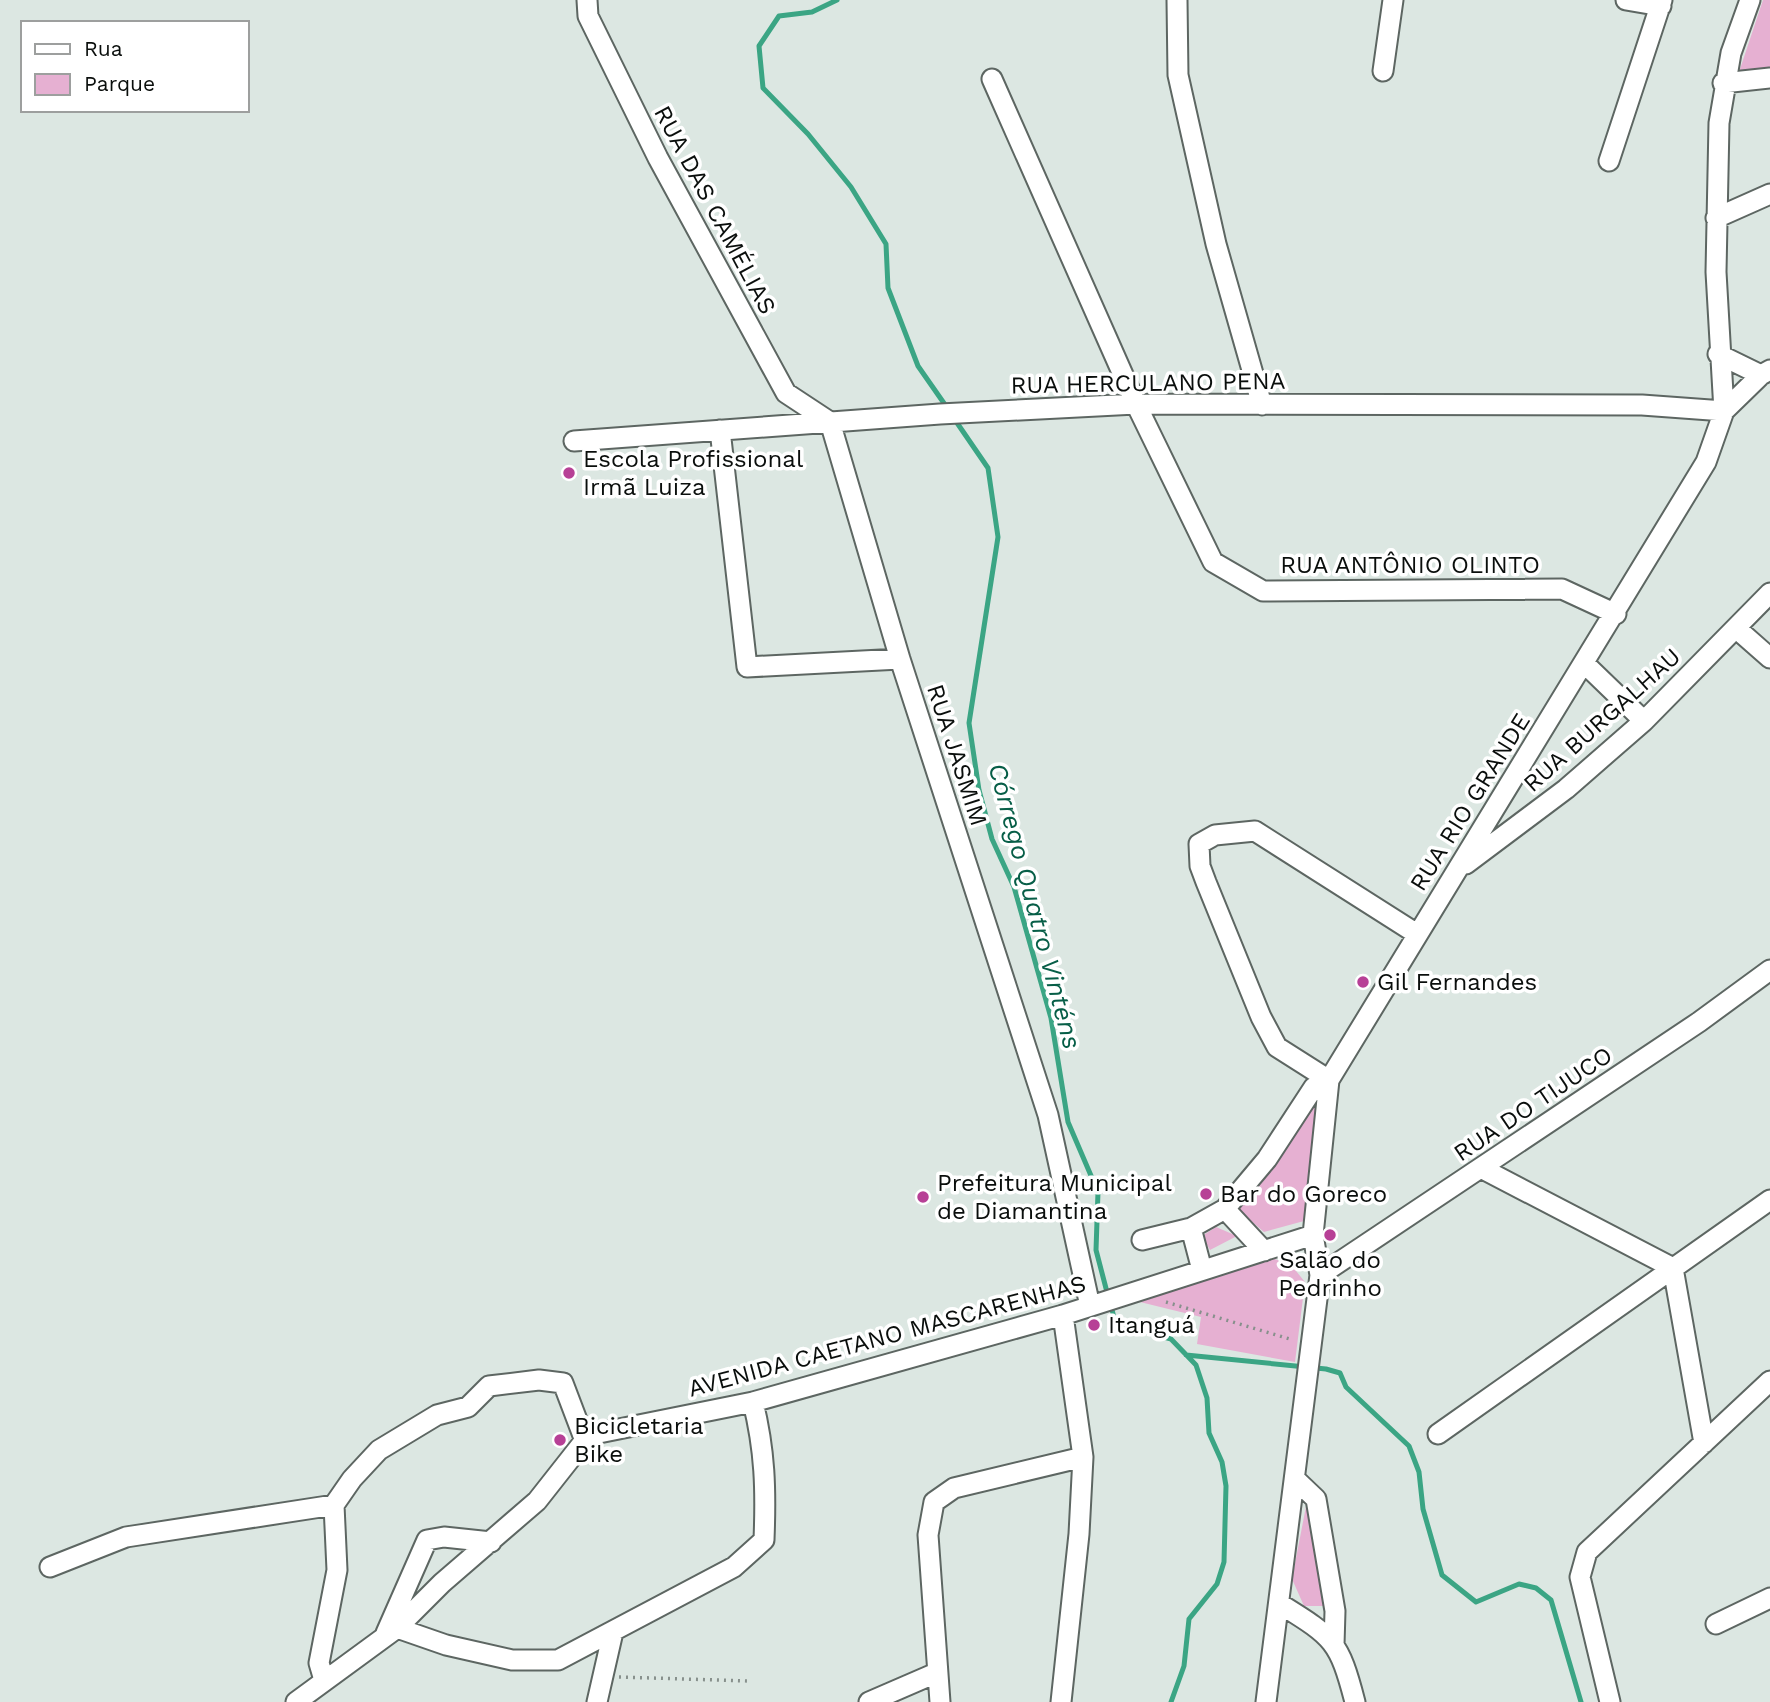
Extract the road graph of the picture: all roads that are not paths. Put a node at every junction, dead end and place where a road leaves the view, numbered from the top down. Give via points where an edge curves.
1 (587, 0) edge
2 (1177, 0) edge
3 (1393, 0) edge
4 (1626, 0) edge
5 (1750, 0) edge
6 (1661, 3) edge
7 (1383, 71) dead end
8 (1770, 78) edge
9 (992, 79) dead end
10 (1723, 83) junction
11 (1609, 161) dead end
12 (1770, 194) edge
13 (1716, 218) junction
14 (1718, 354) junction
15 (1765, 372) edge
16 (1136, 404) junction
17 (1262, 405) junction
18 (1724, 411) junction
19 (830, 422) junction
20 (720, 430) junction
21 (574, 441) dead end
22 (1770, 593) edge
23 (1616, 614) junction
24 (1737, 629) junction
25 (1770, 658) edge
26 (900, 659) junction
27 (1584, 664) junction
28 (1644, 721) junction
29 (1455, 872) junction
30 (1417, 934) junction
31 (1770, 970) edge
32 (1329, 1080) junction
33 (1481, 1168) junction
34 (1770, 1200) edge
35 (1225, 1209) junction
36 (1191, 1228) junction
37 (1313, 1235) junction
38 (1142, 1241) dead end
39 (1264, 1251) junction
40 (1674, 1268) junction
41 (1202, 1270) junction
42 (1320, 1276) junction
43 (1095, 1305) junction
44 (1063, 1315) junction
45 (1770, 1381) edge
46 (753, 1402) junction
47 (1438, 1434) dead end
48 (585, 1441) junction
49 (1704, 1443) junction
50 (1083, 1457) junction
51 (1295, 1479) junction
52 (334, 1505) junction
53 (491, 1542) junction
54 (50, 1567) dead end
55 (1770, 1598) edge
56 (1279, 1604) junction
57 (1716, 1625) dead end
58 (391, 1632) junction
59 (613, 1632) junction
60 (1334, 1645) junction
61 (936, 1673) junction
62 (324, 1680) junction
63 (296, 1702) edge
64 (597, 1702) edge
65 (869, 1702) edge
66 (940, 1702) edge
67 (1061, 1702) edge
68 (1266, 1702) edge
69 (1355, 1702) edge
70 (1610, 1702) edge

1 - 19 street, RUA DAS CAMÉLIAS via 588,16 658,158 762,352 786,393
2 - 17 street via 1178,75 1216,244
3 - 7 street
4 - 6 street
5 - 10 street
6 - 11 street
8 - 10 street
9 - 16 street, RUA ANTÔNIO OLINTO
10 - 13 street
12 - 13 street
13 - 14 street
14 - 15 street
14 - 18 street
15 - 18 street
16 - 17 street, RUA HERCULANO PENA
16 - 19 street, RUA HERCULANO PENA
16 - 23 street, RUA ANTÔNIO OLINTO via 1213,562 1264,590 1562,589
17 - 18 street, RUA HERCULANO PENA via 1642,405
18 - 23 street, RUA RIO GRANDE via 1706,462
19 - 20 street, RUA HERCULANO PENA
19 - 26 street, RUA JASMIM
20 - 21 street, RUA HERCULANO PENA
20 - 26 street via 747,667
22 - 24 street, RUA BURGALHAU
23 - 27 street, RUA RIO GRANDE
24 - 25 street
24 - 28 street, RUA BURGALHAU
26 - 43 street, RUA JASMIM via 1048,1115
27 - 28 street
27 - 29 street, RUA RIO GRANDE
28 - 29 street, RUA BURGALHAU via 1566,789
29 - 30 street, RUA RIO GRANDE
30 - 32 street, RUA RIO GRANDE
30 - 32 street via 1255,831 1215,835 1199,844 1200,866 1277,1047
31 - 33 street, RUA DO TIJUCO
32 - 35 street via 1314,1087 1267,1159
32 - 37 street, RUA RIO GRANDE
33 - 40 street
33 - 42 street, RUA DO TIJUCO
34 - 40 street
35 - 36 street
35 - 39 street
36 - 38 street
36 - 41 street
37 - 39 street, AVENIDA CAETANO MASCARENHAS
37 - 42 street, RUA RIO GRANDE
39 - 41 street, AVENIDA CAETANO MASCARENHAS
40 - 47 street
40 - 49 street
41 - 43 street, AVENIDA CAETANO MASCARENHAS
42 - 51 street, RUA RIO GRANDE
43 - 44 street, AVENIDA CAETANO MASCARENHAS
44 - 46 street, AVENIDA CAETANO MASCARENHAS
44 - 50 street
45 - 49 street
46 - 48 street, AVENIDA CAETANO MASCARENHAS via 589,1435
46 - 59 street via 764,1446 764,1540 734,1567
48 - 52 street via 564,1383 539,1380 489,1386 468,1407 437,1415 379,1450
48 - 53 street via 550,1488
49 - 70 street via 1587,1552 1582,1562 1580,1577
50 - 61 street via 954,1488 934,1502 928,1535
50 - 67 street
51 - 56 street, RUA RIO GRANDE
51 - 60 street via 1316,1499 1335,1611
52 - 54 street via 126,1537
52 - 62 street via 337,1570 319,1663
53 - 58 street
53 - 58 street via 427,1539
55 - 57 street
56 - 60 street via 1323,1631
56 - 68 street, RUA RIO GRANDE
58 - 59 street via 512,1660 558,1660
58 - 62 street
59 - 64 street
60 - 69 street
61 - 65 street
61 - 66 street
62 - 63 street

